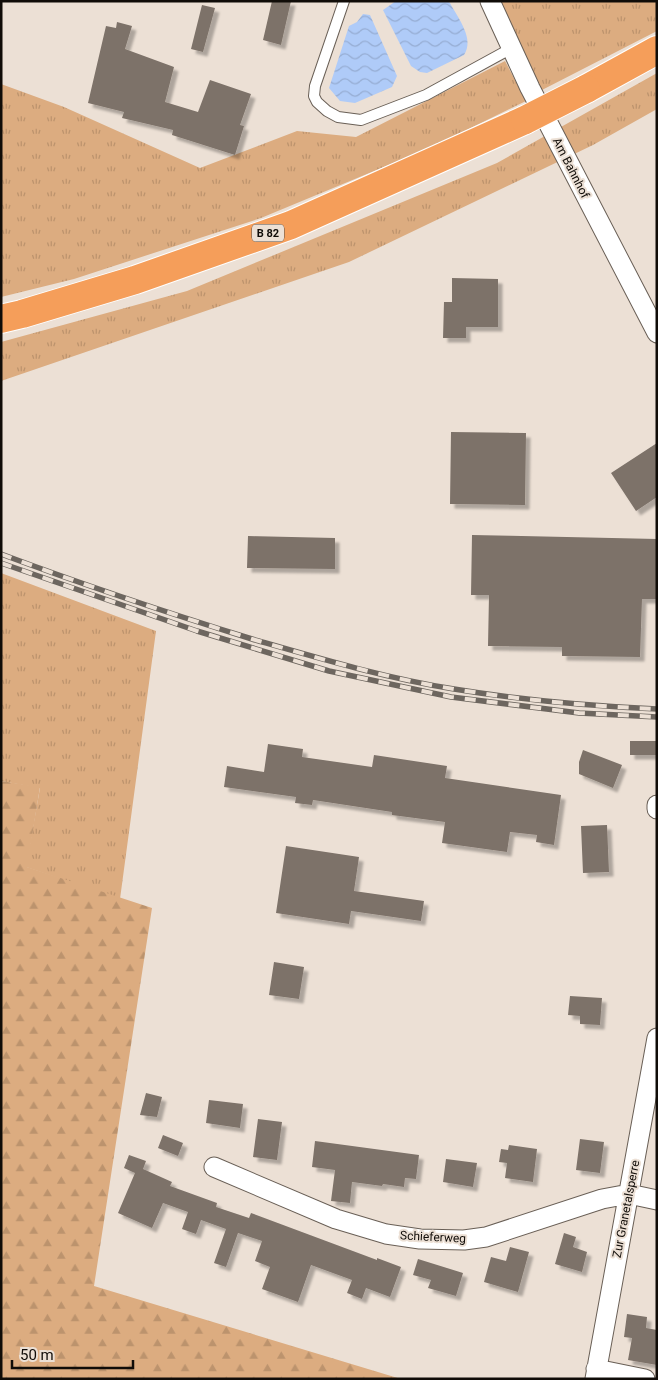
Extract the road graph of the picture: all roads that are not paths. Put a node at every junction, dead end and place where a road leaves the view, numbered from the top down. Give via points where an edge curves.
1 (344, 1) edge
2 (490, 1) edge
3 (512, 48) junction
4 (657, 50) edge
5 (1, 319) edge
6 (657, 333) edge
7 (657, 1038) edge
8 (214, 1167) dead end
9 (629, 1194) junction
10 (657, 1200) edge
11 (595, 1374) edge
12 (645, 1379) edge

1 - 3 lane via 314,96 327,111 338,117 360,120 426,95
2 - 3 street, Am Bahnhof
3 - 6 street, Am Bahnhof
4 - 5 highway, B 82, bridge via 525,120 291,225 134,280
7 - 9 street, Zur Granetalsperre
8 - 9 street, Schieferweg via 336,1219 386,1234 420,1239 486,1237 602,1199
9 - 10 street
9 - 11 street, Zur Granetalsperre
11 - 12 street

